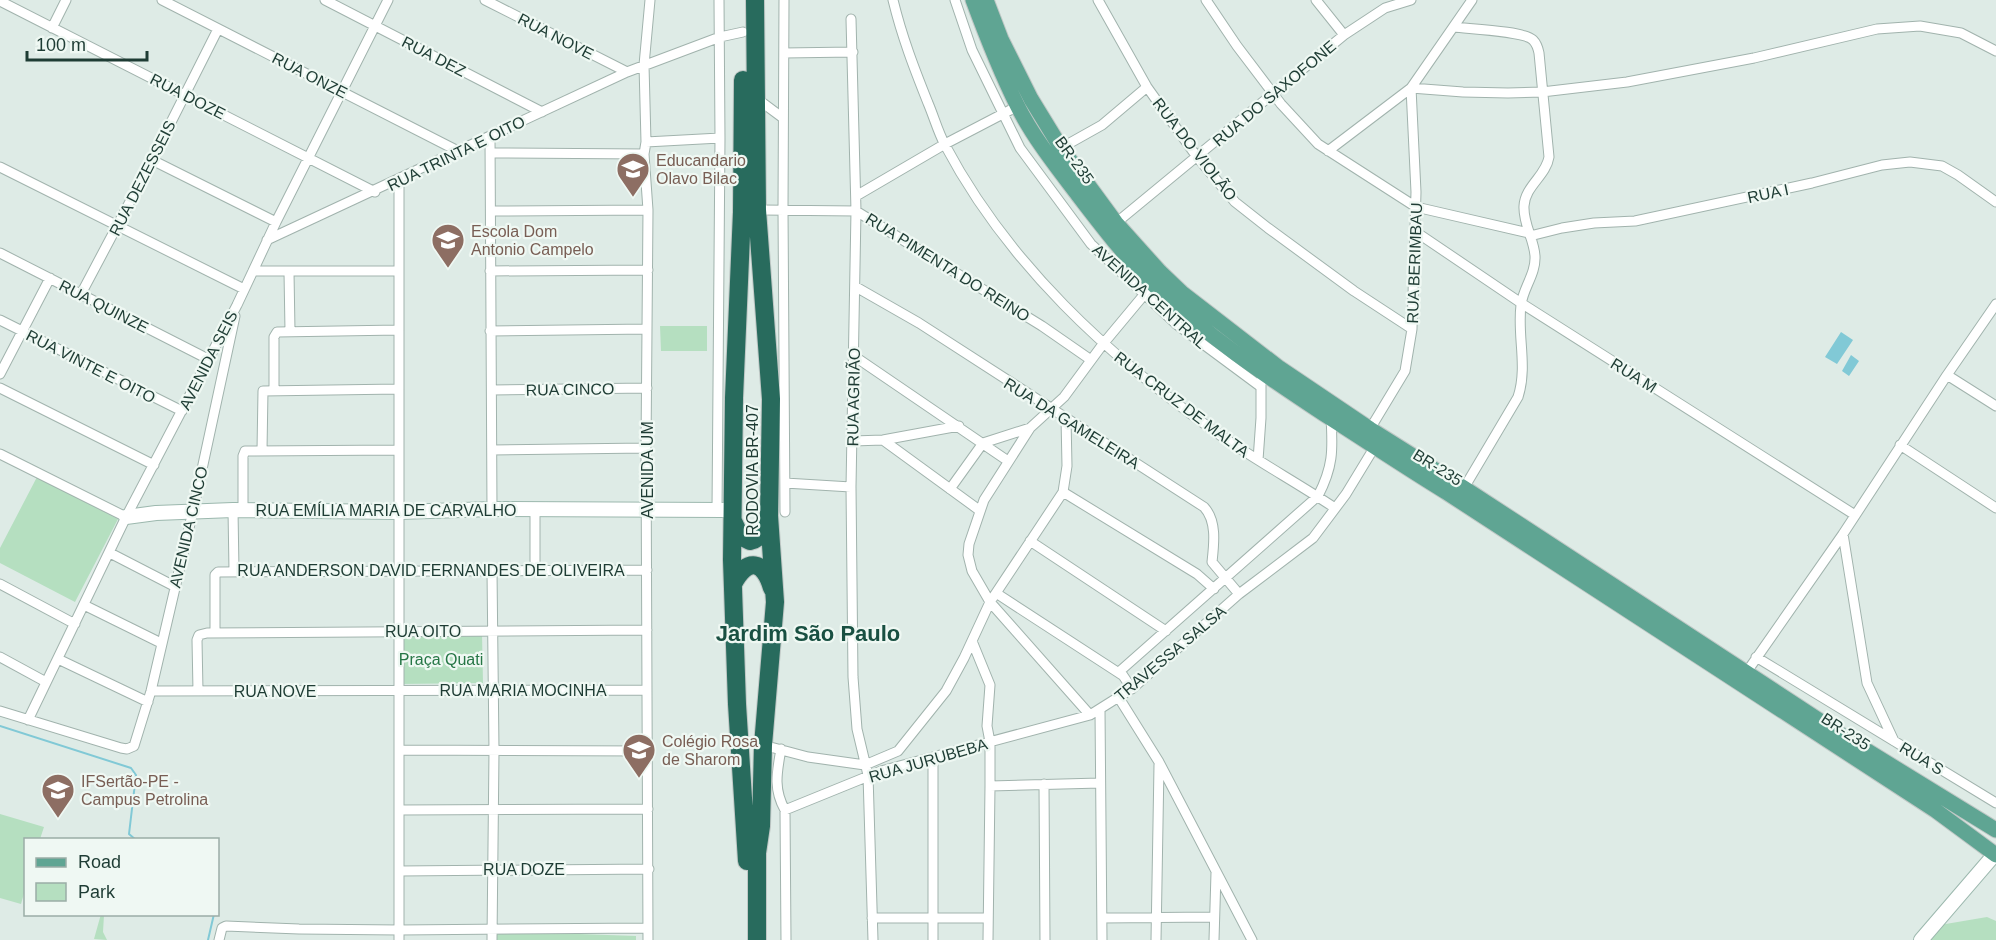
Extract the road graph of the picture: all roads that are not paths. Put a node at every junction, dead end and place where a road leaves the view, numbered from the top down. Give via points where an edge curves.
1 (66, 0) edge
2 (162, 0) edge
3 (325, 0) edge
4 (388, 0) edge
5 (485, 0) edge
6 (650, 0) edge
7 (719, 0) edge
8 (743, 0) edge
9 (755, 0) edge
10 (784, 0) edge
11 (893, 0) edge
12 (955, 0) edge
13 (973, 0) edge
14 (986, 0) edge
15 (1098, 0) edge
16 (1206, 0) edge
17 (1316, 0) edge
18 (1411, 0) edge
19 (1472, 0) edge
20 (0, 1) edge
21 (1384, 4) edge
22 (851, 19) dead end
23 (375, 25) junction
24 (1454, 27) junction
25 (52, 28) junction
26 (218, 29) junction
27 (743, 32) junction
28 (1344, 35) junction
29 (720, 37) junction
30 (1996, 51) edge
31 (853, 52) junction
32 (784, 53) junction
33 (644, 65) junction
34 (627, 72) junction
35 (1147, 87) junction
36 (1411, 88) junction
37 (343, 92) junction
38 (1542, 92) junction
39 (1273, 93) junction
40 (184, 94) junction
41 (755, 97) junction
42 (1018, 106) junction
43 (542, 112) junction
44 (1003, 114) junction
45 (783, 118) junction
46 (490, 137) junction
47 (720, 138) junction
48 (646, 142) junction
49 (945, 144) junction
50 (1061, 148) junction
51 (1328, 151) junction
52 (458, 152) junction
53 (491, 153) junction
54 (644, 154) junction
55 (1197, 157) junction
56 (309, 159) junction
57 (152, 160) junction
58 (0, 167) edge
59 (399, 180) junction
60 (375, 192) junction
61 (856, 196) junction
62 (1996, 202) edge
63 (1416, 207) junction
64 (783, 209) junction
65 (648, 210) junction
66 (757, 210) junction
67 (856, 210) junction
68 (491, 212) junction
69 (276, 222) junction
70 (1116, 223) junction
71 (118, 225) junction
72 (1416, 232) junction
73 (1530, 234) junction
74 (267, 240) junction
75 (0, 253) edge
76 (648, 270) junction
77 (253, 271) junction
78 (398, 271) junction
79 (289, 272) junction
80 (490, 272) junction
81 (50, 278) junction
82 (856, 287) junction
83 (244, 289) junction
84 (1149, 289) junction
85 (81, 294) junction
86 (1178, 298) junction
87 (1521, 303) junction
88 (1996, 304) edge
89 (237, 305) junction
90 (0, 320) edge
91 (647, 329) junction
92 (1412, 329) junction
93 (399, 330) junction
94 (21, 331) junction
95 (290, 331) junction
96 (490, 331) junction
97 (1103, 344) junction
98 (854, 356) junction
99 (208, 359) junction
100 (1091, 360) junction
101 (0, 374) edge
102 (1947, 375) junction
103 (1261, 380) junction
104 (0, 388) edge
105 (647, 388) junction
106 (274, 390) junction
107 (399, 390) junction
108 (492, 390) junction
109 (1996, 406) edge
110 (1051, 410) junction
111 (182, 411) junction
112 (1066, 418) junction
113 (1331, 418) junction
114 (959, 426) junction
115 (1030, 428) junction
116 (1370, 429) junction
117 (883, 440) junction
118 (852, 441) junction
119 (983, 443) junction
120 (1900, 445) junction
121 (646, 448) junction
122 (1374, 448) junction
123 (262, 450) junction
124 (399, 450) junction
125 (492, 450) junction
126 (0, 454) edge
127 (1258, 460) junction
128 (1008, 461) junction
129 (154, 465) junction
130 (785, 483) junction
131 (851, 487) junction
132 (1464, 488) junction
133 (950, 489) junction
134 (1064, 492) junction
135 (1318, 496) junction
136 (1335, 508) junction
137 (1996, 508) edge
138 (492, 509) junction
139 (238, 510) junction
140 (535, 510) junction
141 (646, 510) junction
142 (979, 510) junction
143 (193, 511) junction
144 (399, 512) junction
145 (724, 514) junction
146 (777, 514) junction
147 (1855, 515) junction
148 (126, 517) junction
149 (1843, 534) junction
150 (1030, 541) junction
151 (110, 553) junction
152 (535, 570) junction
153 (646, 570) junction
154 (234, 571) junction
155 (492, 571) junction
156 (400, 572) junction
157 (1226, 579) junction
158 (0, 584) edge
159 (733, 584) junction
160 (174, 586) junction
161 (1214, 589) junction
162 (1239, 594) junction
163 (993, 598) junction
164 (775, 602) junction
165 (84, 605) junction
166 (75, 624) junction
167 (492, 630) junction
168 (647, 630) junction
169 (400, 631) junction
170 (1166, 631) junction
171 (215, 632) junction
172 (972, 641) junction
173 (161, 643) junction
174 (0, 657) edge
175 (1756, 657) junction
176 (58, 659) junction
177 (1746, 673) junction
178 (1121, 674) junction
179 (46, 682) junction
180 (1132, 689) junction
181 (400, 690) junction
182 (647, 690) junction
183 (151, 691) junction
184 (198, 691) junction
185 (493, 691) junction
186 (1119, 698) junction
187 (148, 702) junction
188 (0, 711) edge
189 (1100, 711) junction
190 (1090, 715) junction
191 (28, 720) junction
192 (1894, 741) junction
193 (990, 742) junction
194 (772, 747) junction
195 (400, 750) junction
196 (494, 750) junction
197 (648, 751) junction
198 (933, 757) junction
199 (1159, 762) junction
200 (865, 765) junction
201 (868, 775) junction
202 (1100, 783) junction
203 (1044, 784) junction
204 (990, 786) junction
205 (1996, 803) edge
206 (494, 809) junction
207 (648, 809) junction
208 (400, 810) junction
209 (785, 810) junction
210 (1996, 830) edge
211 (1995, 854) edge
212 (494, 869) junction
213 (649, 869) junction
214 (400, 871) junction
215 (1216, 873) junction
216 (1156, 917) junction
217 (1214, 917) junction
218 (872, 918) junction
219 (933, 918) junction
220 (988, 918) junction
221 (1102, 918) junction
222 (492, 928) junction
223 (647, 928) junction
224 (299, 929) junction
225 (399, 935) edge
226 (219, 940) edge
227 (298, 940) edge
228 (492, 940) edge
229 (648, 940) edge
230 (747, 940) edge
231 (757, 940) edge
232 (786, 940) edge
233 (873, 940) edge
234 (933, 940) edge
235 (988, 940) edge
236 (1045, 940) edge
237 (1102, 940) edge
238 (1156, 940) edge
239 (1214, 940) edge
240 (1252, 940) edge
241 (1921, 940) edge

1 - 25 street
2 - 26 street, RUA ONZE
3 - 23 street, RUA DEZ
4 - 23 street, AVENIDA SEIS
5 - 34 street, RUA NOVE
6 - 33 street, AVENIDA UM
7 - 29 street
8 - 27 highway, RODOVIA BR-407
9 - 41 highway, RODOVIA BR-407
10 - 32 street
11 - 49 street, RUA CRUZ DE MALTA via 902,39
12 - 44 street, AVENIDA CENTRAL via 972,50
13 - 42 main road, BR-235 / BR-235
14 - 50 main road, BR-235 / BR-235 via 1030,99
15 - 35 street, RUA DO VIOLÃO
16 - 39 street
17 - 28 street
18 - 21 street, RUA DO SAXOFONE
19 - 24 street
20 - 25 street, RUA DOZE
21 - 28 street, RUA DO SAXOFONE
22 - 31 street, RUA AGRIÃO
23 - 37 street, AVENIDA SEIS
23 - 43 street, RUA DEZ
24 - 36 street
24 - 38 street via 1518,34 1533,40 1539,53
25 - 40 street, RUA DOZE
26 - 37 street, RUA ONZE
26 - 40 street, RUA DEZESSEIS
27 - 29 street, RUA TRINTA E OITO
27 - 145 highway, RODOVIA BR-407 via 742,212
28 - 39 street, RUA DO SAXOFONE
29 - 33 street, RUA TRINTA E OITO
29 - 47 street
30 - 38 street via 1961,33 1920,26 1877,29 1627,82
31 - 32 street
31 - 61 street, RUA AGRIÃO
32 - 45 street
33 - 34 street, RUA TRINTA E OITO
33 - 48 street, AVENIDA UM
34 - 43 street, RUA TRINTA E OITO
35 - 50 street via 1102,125
35 - 55 street, RUA DO VIOLÃO
36 - 38 street
36 - 51 street
36 - 63 street, RUA BERIMBAU
37 - 52 street, RUA ONZE
37 - 56 street, AVENIDA SEIS
38 - 73 street via 1549,157 1525,199
39 - 51 street via 1306,133
39 - 55 street, RUA DO SAXOFONE
40 - 56 street, RUA DOZE
40 - 57 street, RUA DEZESSEIS
41 - 45 street
41 - 66 highway, RODOVIA BR-407
42 - 44 street
42 - 84 main road, BR-235 / BR-235 via 1062,175
43 - 46 street, RUA TRINTA E OITO
44 - 49 street
44 - 84 street, AVENIDA CENTRAL via 1020,148 1091,244 1117,270
45 - 64 street
46 - 52 street, RUA TRINTA E OITO
46 - 53 street
47 - 48 street
47 - 145 street
48 - 54 street, AVENIDA UM
49 - 61 street
49 - 97 street, RUA CRUZ DE MALTA via 1017,253
50 - 70 main road, BR-235 / BR-235
51 - 63 street
52 - 59 street, RUA TRINTA E OITO
53 - 54 street
53 - 68 street
54 - 65 street, AVENIDA UM
55 - 70 street, RUA DO SAXOFONE
55 - 92 street, RUA DO VIOLÃO via 1248,213
56 - 60 street, RUA DOZE
56 - 69 street, AVENIDA SEIS
57 - 69 street
57 - 71 street, RUA DEZESSEIS
58 - 71 street
59 - 60 street, RUA TRINTA E OITO
59 - 78 street
60 - 74 street, RUA TRINTA E OITO
61 - 67 street, RUA AGRIÃO
62 - 73 street, RUA I via 1942,166 1910,162 1881,165 1635,221
63 - 72 street, RUA BERIMBAU
63 - 73 street
64 - 66 street, RUA PIMENTA DO REINO
64 - 67 street, RUA PIMENTA DO REINO
64 - 130 street
65 - 68 street
65 - 76 street, AVENIDA UM
66 - 146 highway, RODOVIA BR-407
67 - 82 street, RUA AGRIÃO
67 - 100 street, RUA PIMENTA DO REINO
68 - 80 street
69 - 74 street, AVENIDA SEIS
70 - 86 main road, BR-235 / BR-235
71 - 83 street
71 - 85 street, RUA DEZESSEIS
72 - 87 street, RUA M
72 - 92 street, RUA BERIMBAU
73 - 87 street via 1535,259
74 - 77 street, AVENIDA SEIS
75 - 81 street, RUA QUINZE
76 - 80 street
76 - 91 street, AVENIDA UM
77 - 79 street
77 - 83 street, AVENIDA SEIS
78 - 79 street
78 - 93 street
79 - 95 street
80 - 96 street
81 - 85 street, RUA QUINZE
81 - 94 street
82 - 98 street, RUA AGRIÃO
82 - 110 street, RUA DA GAMELEIRA via 919,323
83 - 89 street, AVENIDA SEIS
84 - 86 main road, BR-235 / BR-235
84 - 97 street
84 - 103 street, AVENIDA CENTRAL via 1176,324
85 - 99 street, RUA QUINZE
86 - 103 main road, BR-235 / BR-235
86 - 116 main road, BR-235 / BR-235
87 - 132 street via 1523,374 1518,397
87 - 147 street, RUA M
88 - 102 street
89 - 99 street, AVENIDA SEIS
89 - 143 street, AVENIDA CINCO
90 - 94 street, RUA VINTE E OITO
91 - 96 street
91 - 105 street, AVENIDA UM
92 - 116 street, RUA BERIMBAU via 1405,371
93 - 95 street
93 - 107 street
94 - 101 street
94 - 111 street, RUA VINTE E OITO
95 - 106 street via 276,333 274,337
96 - 108 street
97 - 100 street
97 - 127 street, RUA CRUZ DE MALTA via 1170,399
98 - 114 street
98 - 118 street, RUA AGRIÃO
99 - 111 street, AVENIDA SEIS
100 - 110 street
102 - 109 street
102 - 120 street
103 - 113 main road, BR-235 / BR-235
103 - 127 street
104 - 129 street
105 - 108 street, RUA CINCO
105 - 121 street, AVENIDA UM
106 - 107 street
106 - 123 street via 263,391
107 - 124 street
108 - 125 street
110 - 112 street, RUA DA GAMELEIRA
110 - 115 street
111 - 129 street, AVENIDA SEIS
112 - 134 street
112 - 157 street, RUA DA GAMELEIRA via 1204,507 1213,529 1212,562
113 - 122 main road, BR-235 / BR-235
113 - 135 street via 1332,458
114 - 117 street
114 - 119 street
115 - 119 street
115 - 128 street
116 - 132 main road, BR-235 / BR-235
117 - 118 street
117 - 133 street
118 - 131 street, RUA AGRIÃO
119 - 128 street
119 - 133 street
120 - 137 street
120 - 147 street
121 - 125 street
121 - 141 street, AVENIDA UM
122 - 136 street
122 - 211 main road, BR-235 / BR-235 via 1935,810
123 - 124 street
123 - 139 street via 245,451
124 - 144 street
125 - 138 street
126 - 148 street
127 - 135 street, RUA CRUZ DE MALTA
128 - 142 street
129 - 148 street, AVENIDA SEIS
130 - 131 street
130 - 146 street
131 - 200 street, RUA AGRIÃO via 853,676 857,729
132 - 177 main road, BR-235 / BR-235
133 - 142 street
134 - 150 street
134 - 161 street, TRAVESSA SALSA via 1197,574
135 - 136 street, RUA CRUZ DE MALTA
135 - 157 street, TRAVESSA SALSA
136 - 162 street via 1314,538
138 - 140 street, RUA EMÍLIA MARIA DE CARVALHO
138 - 144 street, RUA EMÍLIA MARIA DE CARVALHO
139 - 143 street, RUA EMÍLIA MARIA DE CARVALHO
139 - 144 street, RUA EMÍLIA MARIA DE CARVALHO
139 - 154 street
140 - 141 street, RUA EMÍLIA MARIA DE CARVALHO
140 - 152 street
141 - 145 street, RUA EMÍLIA MARIA DE CARVALHO
141 - 153 street, AVENIDA UM
142 - 163 street via 968,555 977,583
143 - 148 street, RUA EMÍLIA MARIA DE CARVALHO
143 - 160 street, AVENIDA CINCO
144 - 156 street
145 - 146 highway via 740,536 750,541 758,539
145 - 159 highway, RODOVIA BR-407
146 - 164 highway, RODOVIA BR-407
147 - 149 street
148 - 151 street, AVENIDA SEIS
149 - 175 street
149 - 192 street via 1867,683
150 - 163 street
150 - 170 street
151 - 160 street
151 - 165 street, AVENIDA SEIS
152 - 153 street, RUA ANDERSON DAVID FERNANDES DE OLIVEIRA
152 - 155 street, RUA ANDERSON DAVID FERNANDES DE OLIVEIRA
153 - 168 street, AVENIDA UM
154 - 156 street, RUA ANDERSON DAVID FERNANDES DE OLIVEIRA
154 - 171 street, RUA ANDERSON DAVID FERNANDES DE OLIVEIRA via 216,572
155 - 156 street, RUA ANDERSON DAVID FERNANDES DE OLIVEIRA
155 - 167 street
156 - 169 street
157 - 161 street, TRAVESSA SALSA
157 - 162 street, RUA DA GAMELEIRA
158 - 166 street
159 - 164 highway via 746,566 757,566 768,577
159 - 230 highway, RODOVIA BR-407 via 746,832
160 - 173 street, AVENIDA CINCO
161 - 170 street, TRAVESSA SALSA
162 - 180 street, TRAVESSA SALSA
163 - 172 street
163 - 178 street
163 - 190 street
164 - 194 highway, RODOVIA BR-407
165 - 166 street, AVENIDA SEIS
165 - 173 street
166 - 176 street, AVENIDA SEIS
167 - 168 street, RUA OITO
167 - 169 street, RUA OITO
167 - 185 street
168 - 182 street, AVENIDA UM
169 - 171 street, RUA OITO
169 - 181 street
170 - 178 street, TRAVESSA SALSA
171 - 184 street, RUA OITO via 199,635 197,640
172 - 193 street via 990,685
172 - 200 street via 946,691 913,734 898,751
173 - 183 street, AVENIDA CINCO
174 - 179 street
175 - 177 street
175 - 192 street, RUA S
176 - 179 street, AVENIDA SEIS
176 - 187 street
177 - 210 main road, BR-235 / BR-235
178 - 180 street
179 - 191 street, AVENIDA SEIS
180 - 186 street, TRAVESSA SALSA
181 - 184 street, RUA NOVE
181 - 185 street, RUA MARIA MOCINHA
181 - 195 street
182 - 185 street, RUA MARIA MOCINHA
182 - 197 street, AVENIDA UM
183 - 184 street, RUA NOVE
183 - 187 street, AVENIDA CINCO
185 - 196 street
186 - 189 street, TRAVESSA SALSA
186 - 199 street
187 - 191 street, AVENIDA CINCO via 134,746 127,748
188 - 191 street
189 - 190 street, RUA JURUBEBA
189 - 202 street
190 - 193 street, RUA JURUBEBA
192 - 205 street, RUA S
193 - 198 street, RUA JURUBEBA
193 - 204 street
194 - 200 street
194 - 209 street via 779,799
194 - 231 highway, RODOVIA BR-407 via 757,853
195 - 196 street
195 - 208 street
196 - 197 street
196 - 206 street
197 - 207 street, AVENIDA UM
198 - 201 street, RUA JURUBEBA
198 - 219 street
199 - 215 street
199 - 216 street
200 - 201 street, RUA AGRIÃO
201 - 209 street, RUA JURUBEBA
201 - 218 street, RUA AGRIÃO
202 - 203 street
202 - 221 street
203 - 204 street
203 - 236 street
204 - 220 street
206 - 207 street
206 - 208 street
206 - 212 street
207 - 213 street, AVENIDA UM
208 - 214 street
209 - 232 street
211 - 241 street
212 - 213 street, RUA DOZE
212 - 214 street, RUA DOZE
212 - 222 street
213 - 223 street, AVENIDA UM
214 - 225 street
215 - 217 street
215 - 240 street
216 - 217 street
216 - 221 street
216 - 238 street
217 - 239 street
218 - 219 street
218 - 233 street, RUA AGRIÃO
219 - 220 street
219 - 234 street
220 - 235 street
221 - 237 street
222 - 223 street
222 - 225 street
222 - 228 street
223 - 229 street, AVENIDA UM
224 - 225 street
224 - 226 street via 223,927
224 - 227 street

